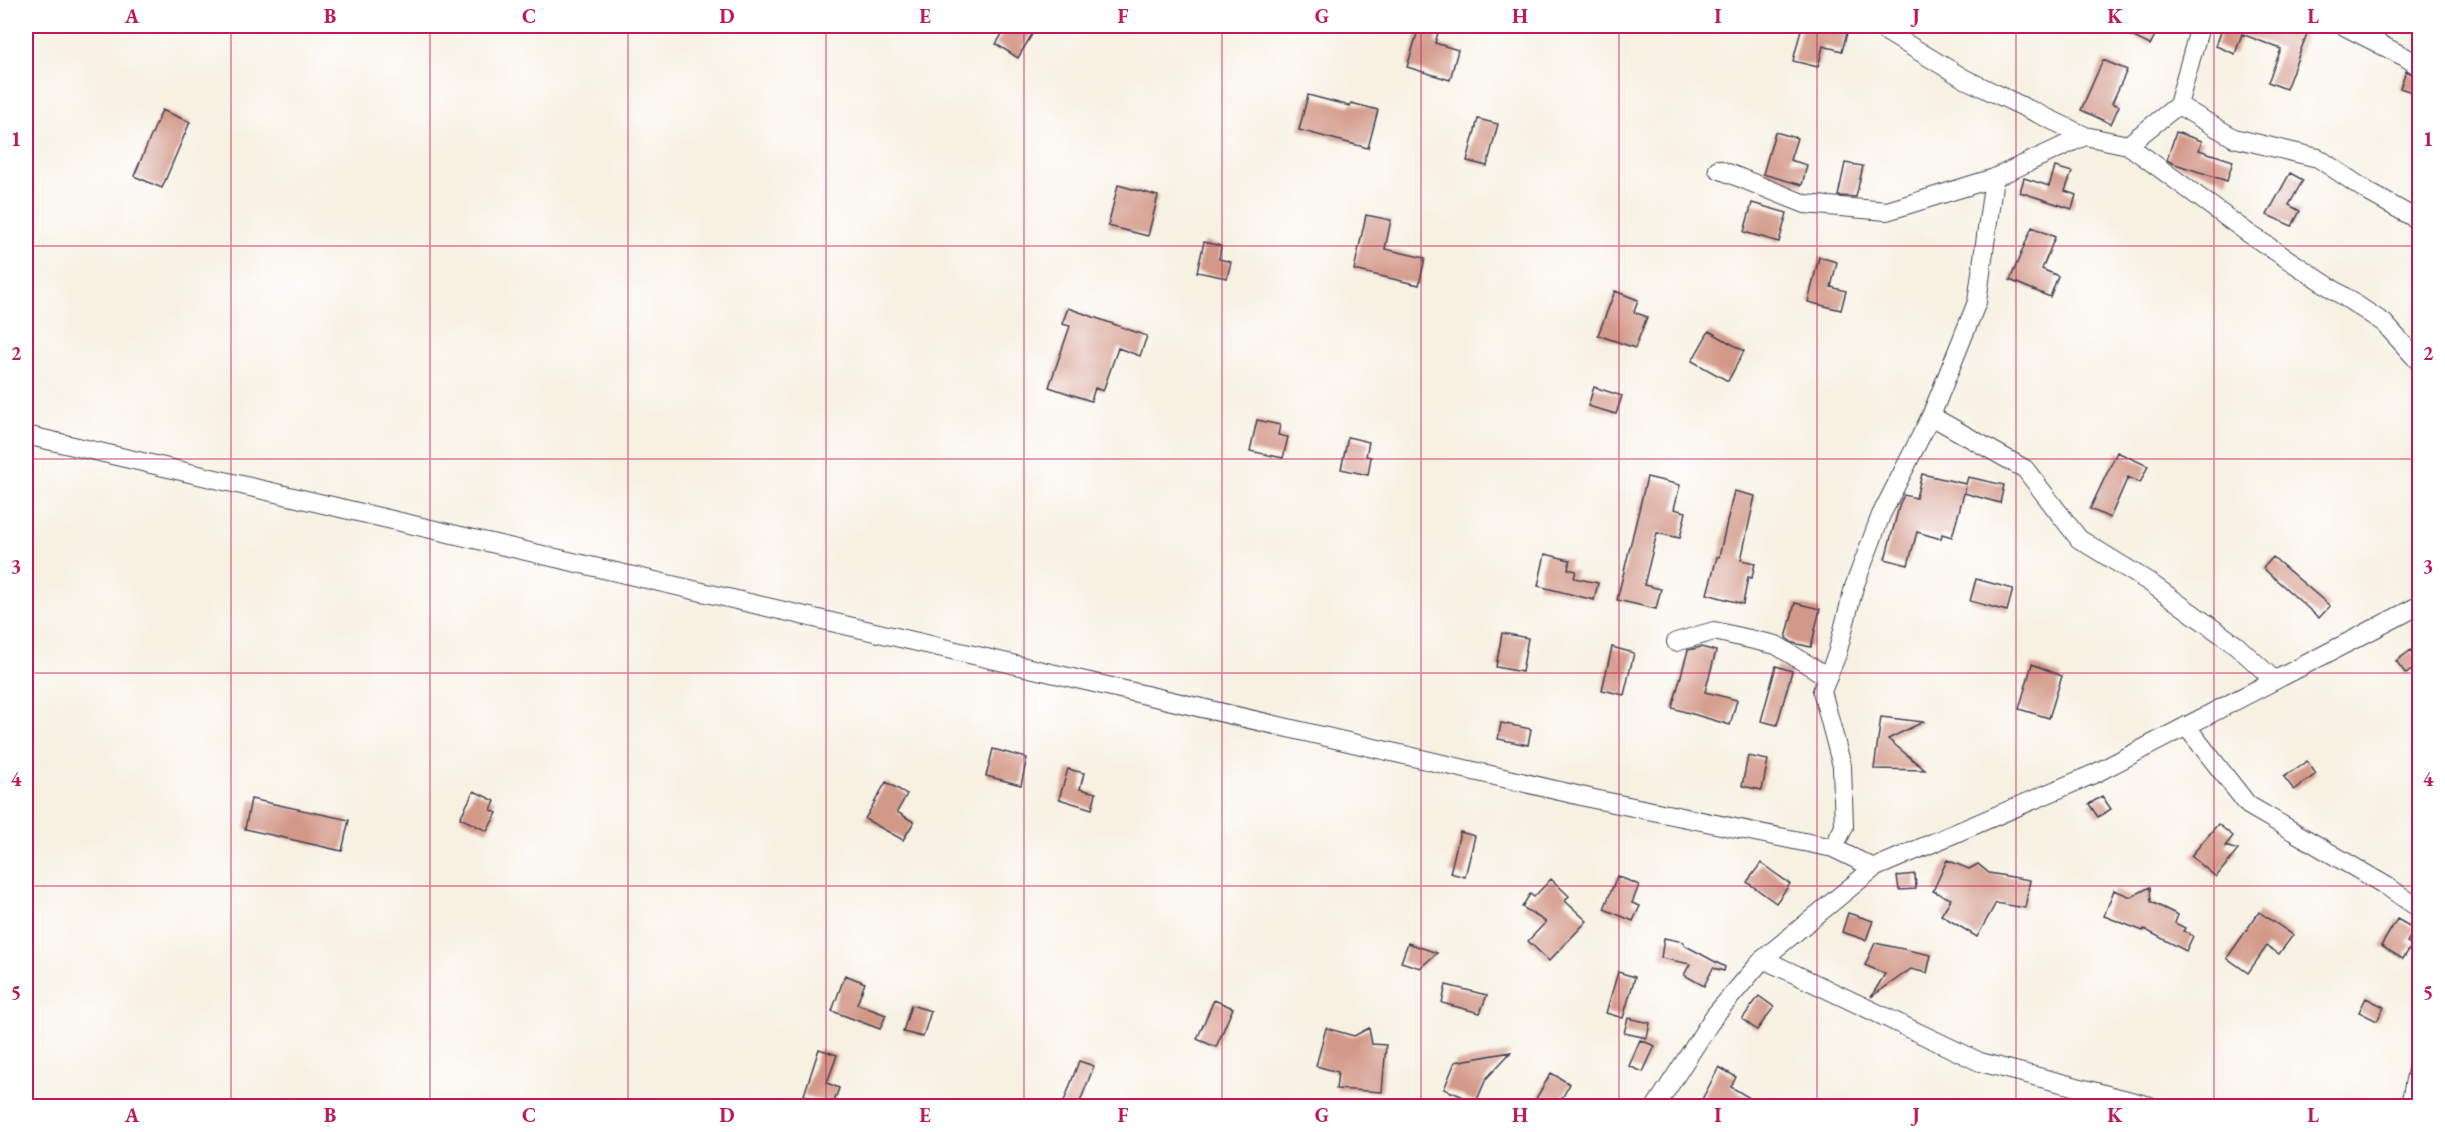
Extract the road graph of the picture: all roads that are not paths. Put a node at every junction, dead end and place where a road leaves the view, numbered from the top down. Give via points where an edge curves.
1 (1878, 26) edge
2 (2200, 26) edge
3 (2344, 26) edge
4 (2420, 67) edge
5 (2178, 105) junction
6 (2085, 136) junction
7 (2128, 145) junction
8 (1718, 169) dead end
9 (1994, 178) junction
10 (2420, 221) edge
11 (2420, 363) edge
12 (1931, 416) junction
13 (26, 435) edge
14 (2420, 604) edge
15 (1676, 642) dead end
16 (1828, 676) junction
17 (2273, 679) junction
18 (2186, 726) junction
19 (1833, 848) junction
20 (1874, 868) junction
21 (2420, 909) edge
22 (1762, 959) junction
23 (2420, 1054) edge
24 (1656, 1107) edge
25 (2150, 1107) edge
26 (2410, 1107) edge

1 - 6 street via 1965,79
2 - 5 street
3 - 4 street
5 - 7 street
5 - 10 street via 2234,138 2318,158
6 - 7 street
6 - 9 street
7 - 11 street via 2248,233 2384,323
8 - 9 street via 1805,204 1887,211
9 - 12 street via 1977,302
12 - 16 street via 1881,515 1854,586
12 - 17 street via 2025,470 2079,539 2159,589 2236,645
13 - 19 street via 1583,796
14 - 17 street
15 - 16 street via 1714,631 1776,645
16 - 19 street via 1822,691 1843,776 1844,827
17 - 18 street
18 - 20 street via 2096,773
18 - 21 street via 2248,805
19 - 20 street
20 - 22 street
22 - 24 street via 1716,1016
22 - 25 street via 1980,1062
23 - 26 street

